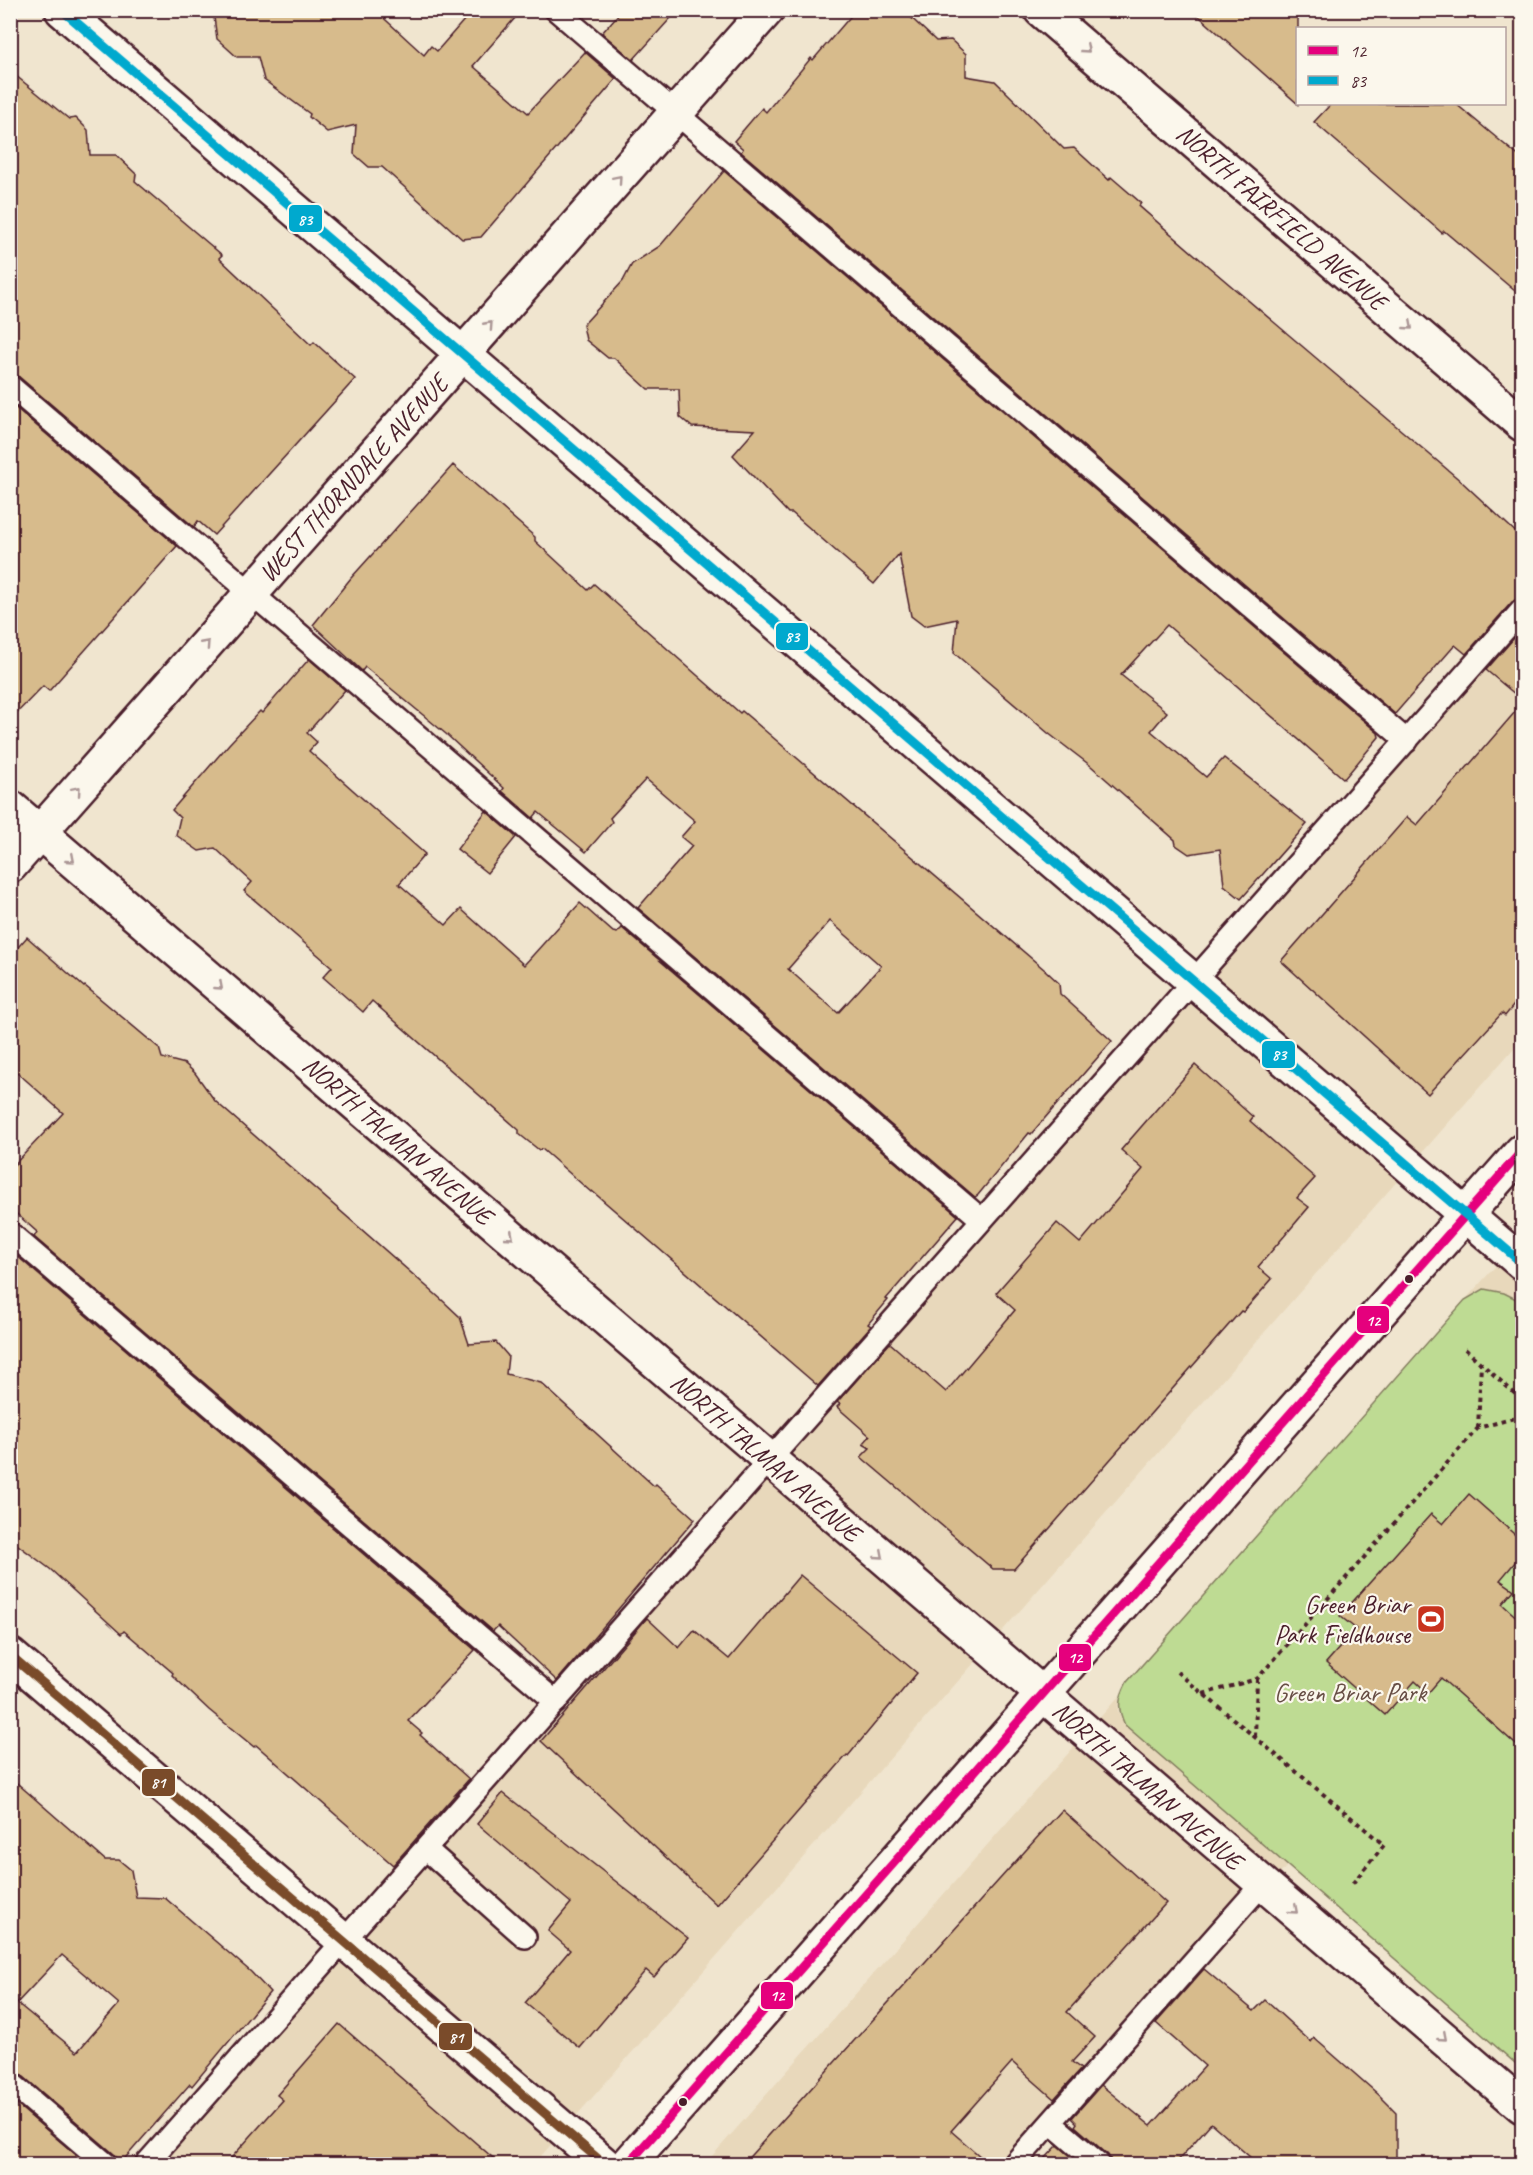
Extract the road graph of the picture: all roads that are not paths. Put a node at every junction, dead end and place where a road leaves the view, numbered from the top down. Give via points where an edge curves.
1 (62, 10) edge
2 (556, 10) edge
3 (767, 10) edge
4 (1041, 10) edge
5 (676, 113) junction
6 (463, 354) junction
7 (10, 386) edge
8 (1522, 423) edge
9 (251, 593) junction
10 (1522, 610) edge
11 (1407, 741) junction
12 (10, 807) edge
13 (40, 832) junction
14 (10, 866) edge
15 (1194, 981) junction
16 (1522, 1151) edge
17 (1466, 1215) junction
18 (981, 1219) junction
19 (10, 1233) edge
20 (1522, 1263) edge
21 (770, 1460) junction
22 (10, 1655) edge
23 (1043, 1695) junction
24 (555, 1702) junction
25 (426, 1849) junction
26 (1263, 1883) junction
27 (525, 1937) dead end
28 (344, 1941) junction
29 (10, 2082) edge
30 (1522, 2106) edge
31 (1051, 2123) junction
32 (106, 2164) edge
33 (146, 2164) edge
34 (604, 2164) edge
35 (628, 2164) edge
36 (1014, 2164) edge
37 (1099, 2164) edge

1 - 6 street
2 - 5 lane
3 - 5 street, WEST THORNDALE AVENUE
4 -> 8 street, NORTH FAIRFIELD AVENUE
6 -> 5 street, WEST THORNDALE AVENUE
5 - 11 lane
6 - 9 street, WEST THORNDALE AVENUE
6 - 15 street
7 - 9 lane
13 -> 9 street, WEST THORNDALE AVENUE
9 - 18 lane
10 - 11 lane
11 - 15 lane
12 - 13 street, NORTH TALMAN AVENUE
13 - 14 street, WEST THORNDALE AVENUE
13 -> 21 street, NORTH TALMAN AVENUE
15 - 17 street
15 - 18 lane
16 - 17 street
17 - 20 street
17 - 23 street
18 - 21 lane
19 - 24 lane
21 -> 23 street, NORTH TALMAN AVENUE
21 - 24 lane
22 - 28 street
23 - 26 street, NORTH TALMAN AVENUE
23 - 35 street
24 - 25 lane
25 - 27 lane
25 - 28 lane
26 -> 30 street, NORTH TALMAN AVENUE
26 - 31 lane
28 - 33 lane
28 - 34 street
29 - 32 lane
31 - 36 lane
31 - 37 lane

